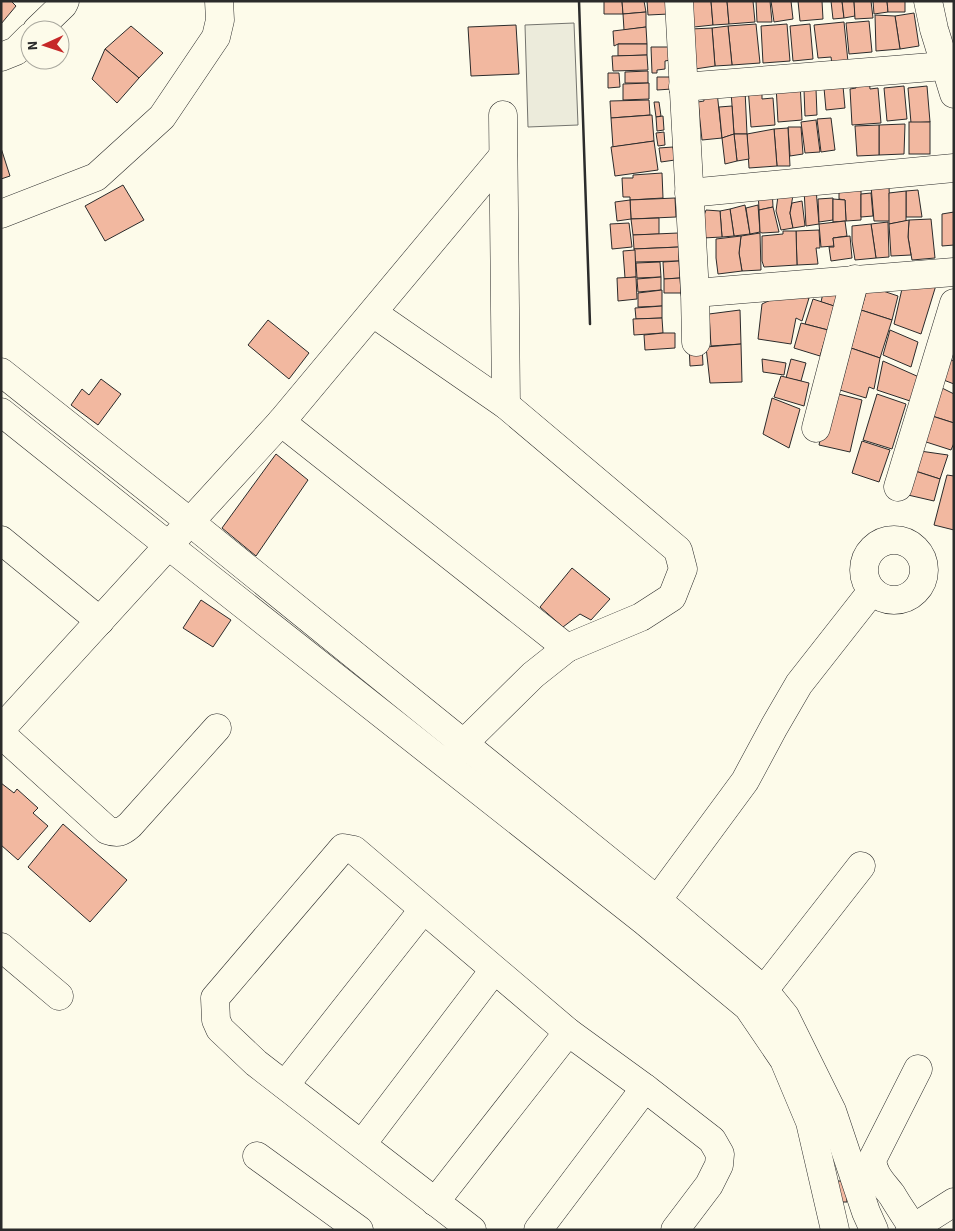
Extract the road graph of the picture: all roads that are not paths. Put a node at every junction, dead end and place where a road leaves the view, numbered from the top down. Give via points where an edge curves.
1 (65, 1) edge
2 (219, 1) edge
3 (679, 1) edge
4 (928, 1) edge
5 (47, 20) edge
6 (944, 22) edge
7 (20, 47) edge
8 (1, 57) edge
9 (944, 66) junction
10 (683, 87) junction
11 (954, 94) edge
12 (502, 115) dead end
13 (503, 156) junction
14 (954, 168) edge
15 (688, 193) junction
16 (1, 214) edge
17 (954, 272) edge
18 (855, 279) junction
19 (695, 293) junction
20 (954, 304) edge
21 (373, 313) junction
22 (696, 342) dead end
23 (10, 379) edge
24 (506, 405) junction
25 (1, 407) edge
26 (1, 412) edge
27 (281, 422) junction
28 (816, 428) dead end
29 (898, 487) dead end
30 (190, 522) junction
31 (1, 540) edge
32 (169, 546) junction
33 (872, 591) dead end
34 (100, 621) junction
35 (326, 632) junction
36 (567, 648) junction
37 (308, 656) junction
38 (217, 728) dead end
39 (1, 729) edge
40 (1, 734) edge
41 (455, 754) junction
42 (861, 866) dead end
43 (423, 910) junction
44 (650, 910) junction
45 (1, 947) edge
46 (494, 970) junction
47 (59, 996) dead end
48 (756, 998) junction
49 (568, 1032) junction
50 (918, 1069) dead end
51 (285, 1085) junction
52 (645, 1088) junction
53 (362, 1144) junction
54 (257, 1156) dead end
55 (435, 1202) junction
56 (954, 1202) edge
57 (870, 1221) edge
58 (834, 1228) edge
59 (913, 1229) edge
60 (359, 1230) edge
61 (472, 1230) edge
62 (538, 1230) edge
63 (675, 1230) edge

1 - 5 street
2 - 16 street via 220,20 216,36 162,117 96,177
3 - 10 street
4 - 6 street
6 - 9 street
7 - 8 street
9 - 10 street
9 - 11 street
10 - 15 street
12 - 13 street
13 - 21 street
13 - 24 street
14 - 15 street
15 - 19 street
17 - 18 street
18 - 19 street
18 - 28 street
19 - 22 street
20 - 29 street
21 - 24 street
21 - 27 street
23 - 25 street
23 - 30 street
24 - 36 street via 678,550 683,569 672,597 641,618
26 - 32 street
27 - 30 street
27 - 36 street
30 - 32 street
30 - 35 street
31 - 34 street
32 - 34 street
32 - 37 street
33 - 44 street via 799,684 745,781
34 - 39 street
35 - 37 street
35 - 41 street
36 - 41 street via 533,675
37 - 41 street
38 - 40 street via 130,825 116,833 107,830
41 - 44 street
42 - 48 street
43 - 46 street
43 - 51 street
43 - 51 street via 354,850 342,848 215,998 216,1020 220,1029
44 - 48 street
45 - 47 street
46 - 49 street
46 - 53 street
48 - 57 street via 785,1016 832,1110
48 - 58 street via 810,1122
49 - 52 street
49 - 55 street
50 - 59 street via 872,1160 878,1179
51 - 53 street
52 - 62 street
52 - 63 street via 712,1140 720,1154 719,1165 709,1184
53 - 55 street
54 - 60 street
55 - 61 street
56 - 59 street
57 - 58 street

